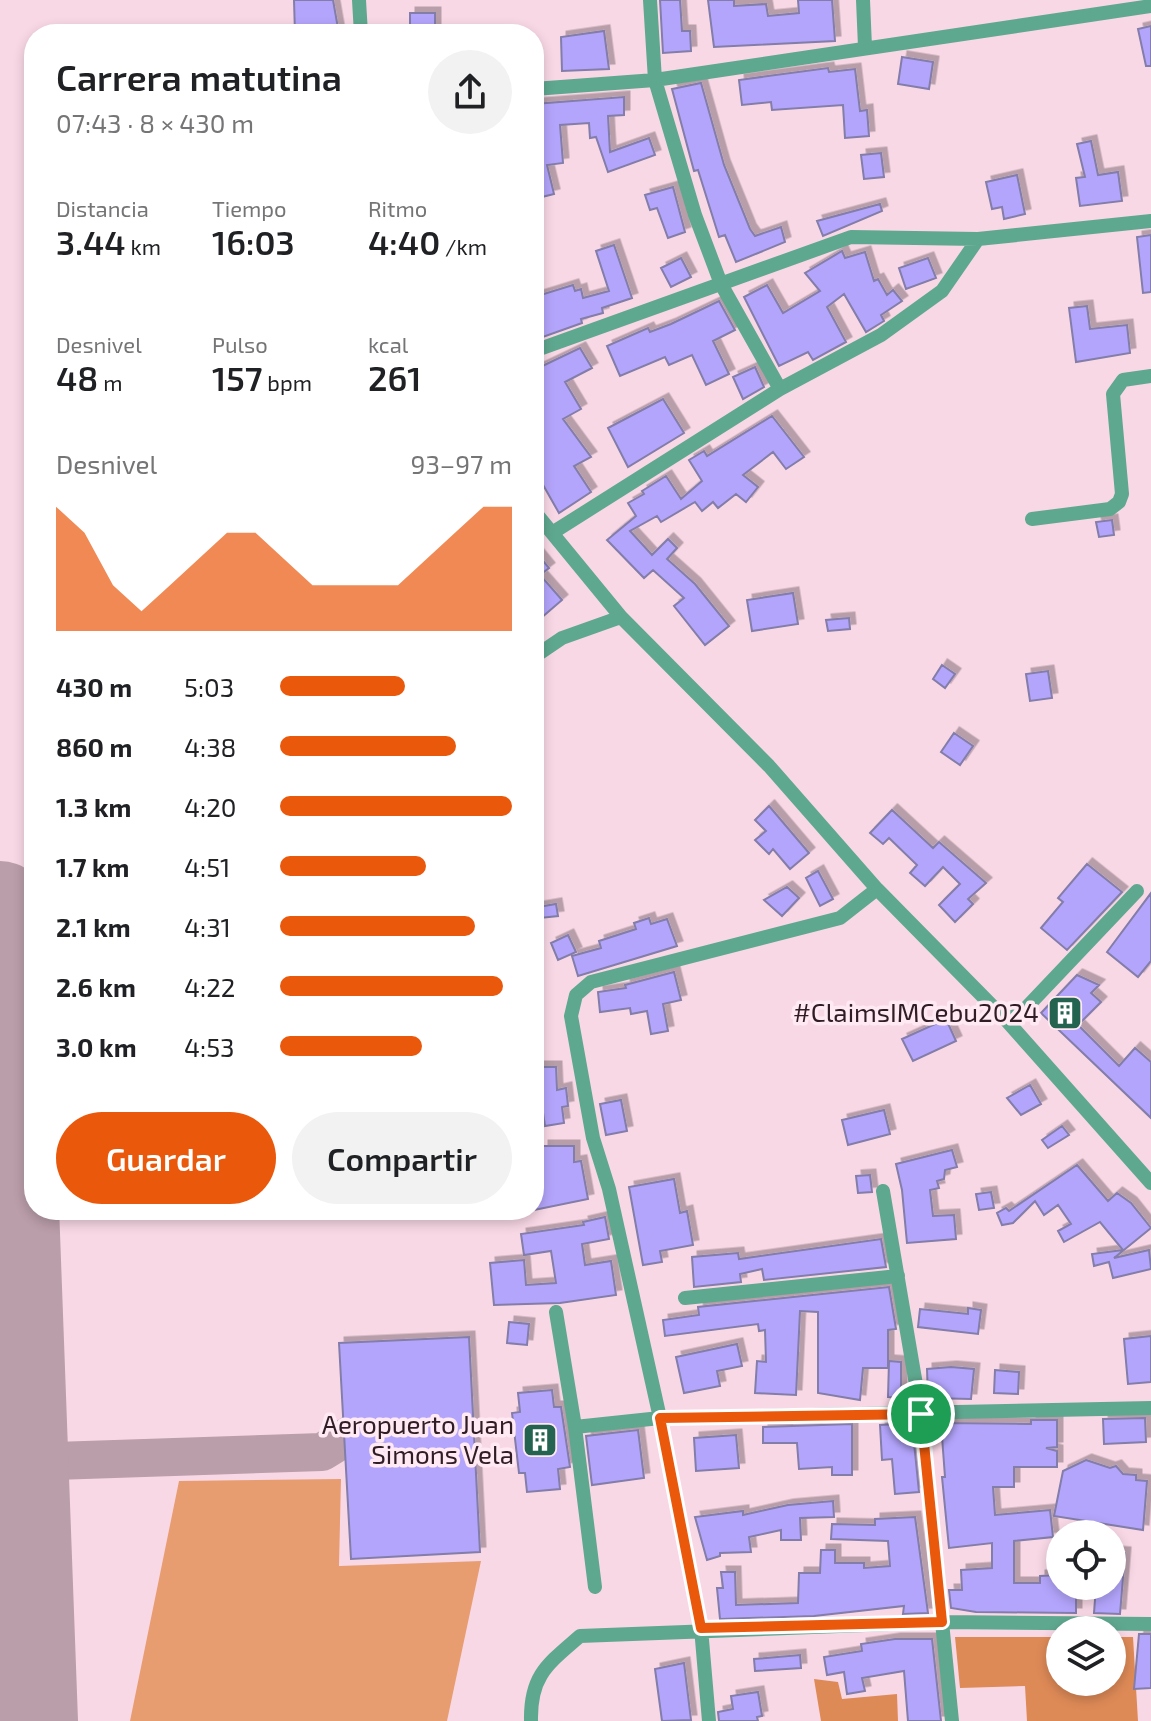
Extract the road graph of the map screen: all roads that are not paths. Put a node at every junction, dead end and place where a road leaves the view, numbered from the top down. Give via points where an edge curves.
1 (359, 0) edge
2 (650, 0) edge
3 (863, 0) edge
4 (1151, 6) edge
5 (360, 24) edge
6 (865, 47) junction
7 (655, 80) junction
8 (544, 88) edge
9 (1151, 221) edge
10 (978, 239) junction
11 (721, 284) junction
12 (544, 347) edge
13 (1151, 376) edge
14 (780, 389) junction
15 (1032, 519) dead end
16 (544, 523) edge
17 (552, 533) junction
18 (621, 617) junction
19 (544, 650) edge
20 (877, 889) junction
21 (1137, 891) dead end
22 (1007, 1021) junction
23 (1151, 1183) edge
24 (883, 1191) dead end
25 (898, 1276) junction
26 (685, 1298) dead end
27 (556, 1312) dead end
28 (1151, 1408) edge
29 (921, 1414) junction
30 (660, 1418) junction
31 (575, 1427) junction
32 (595, 1587) dead end
33 (942, 1622) junction
34 (1151, 1624) edge
35 (701, 1628) junction
36 (531, 1721) edge
37 (709, 1721) edge
38 (952, 1721) edge

1 - 5 street
2 - 7 street
3 - 6 street
4 - 6 street
6 - 7 street
7 - 8 street
7 - 11 street
9 - 10 street
10 - 11 street via 851,237
10 - 14 street via 942,291 881,335
11 - 12 street
11 - 14 street
13 - 15 street via 1123,380 1113,394 1119,502 1110,509
14 - 17 street
16 - 17 street
17 - 18 street
18 - 19 street via 562,638
18 - 20 street via 706,699
20 - 22 street
20 - 30 street via 840,918 591,982 576,995 571,1016 593,1138
21 - 22 street via 1025,1009
22 - 23 street
24 - 25 street
25 - 26 street
25 - 29 street
27 - 31 street
28 - 29 street
29 - 30 street
29 - 33 street
30 - 31 street
30 - 35 street
31 - 32 street
33 - 34 street
33 - 35 street
33 - 38 street
35 - 36 street via 580,1636 548,1664 530,1694
35 - 37 street

